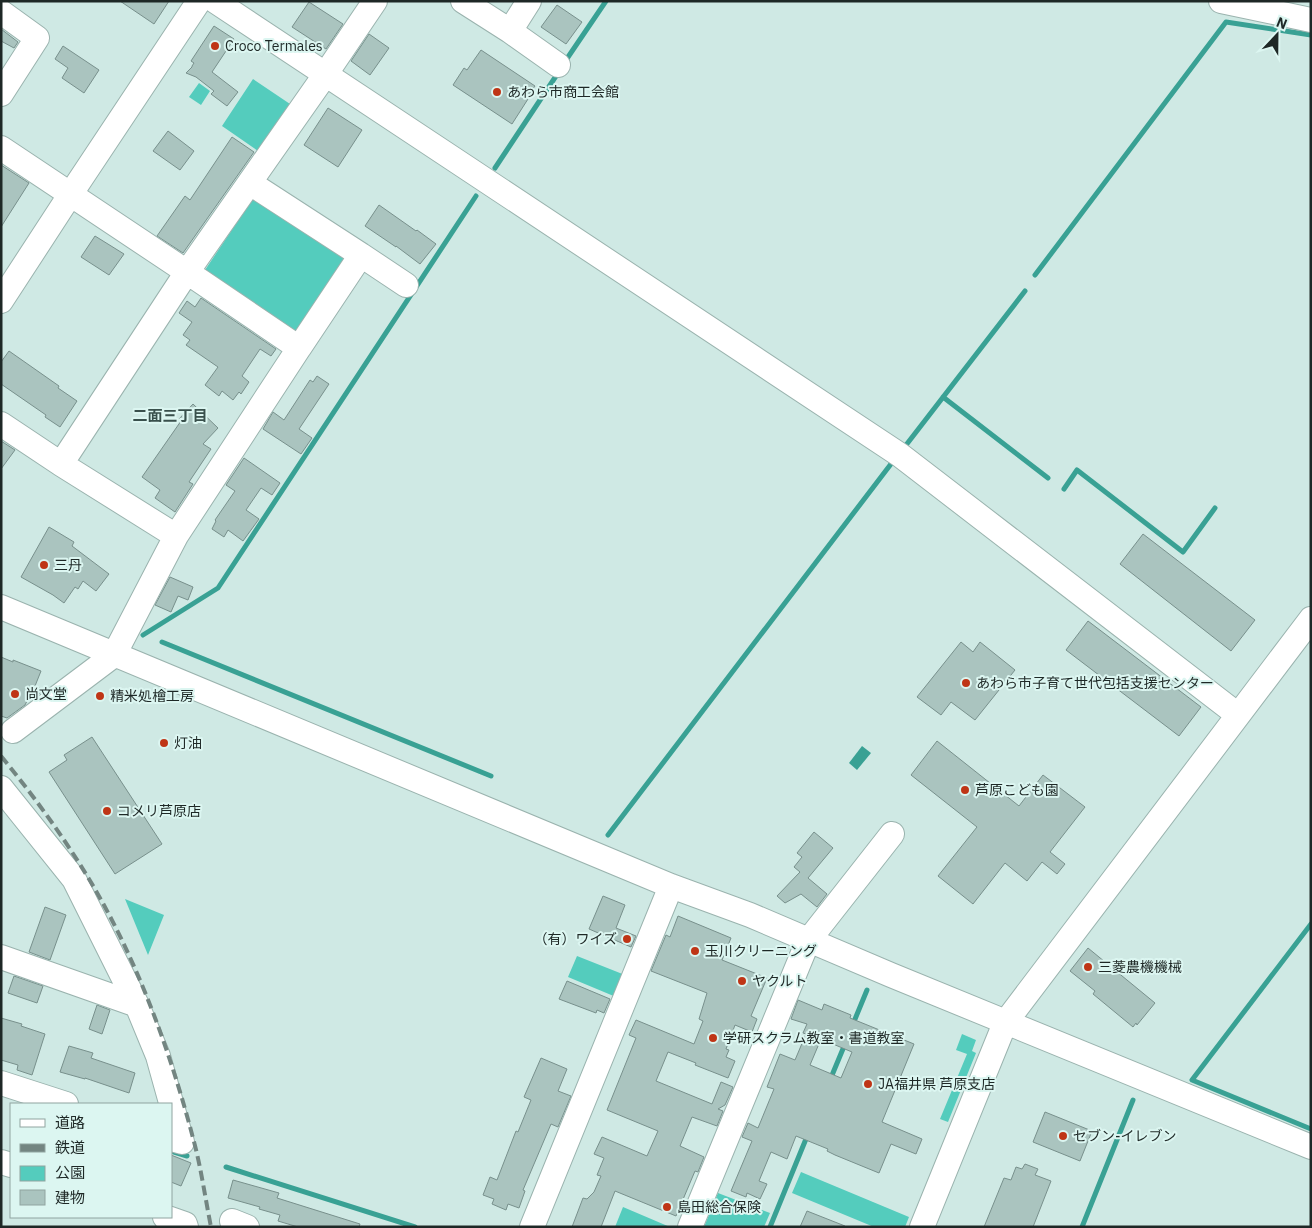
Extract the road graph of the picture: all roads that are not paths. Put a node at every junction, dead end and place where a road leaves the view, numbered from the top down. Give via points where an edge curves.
1 (199, 1) edge
2 (215, 1) edge
3 (375, 1) edge
4 (463, 1) edge
5 (529, 1) edge
6 (1221, 1) edge
7 (1292, 8) edge
8 (11, 10) edge
9 (1311, 20) edge
10 (510, 31) junction
11 (558, 65) dead end
12 (325, 75) junction
13 (1, 94) edge
14 (1, 148) edge
15 (250, 183) junction
16 (70, 195) junction
17 (361, 255) junction
18 (187, 272) junction
19 (406, 285) dead end
20 (1, 301) edge
21 (299, 348) junction
22 (1, 424) edge
23 (61, 464) junction
24 (176, 536) junction
25 (1, 607) edge
26 (1311, 618) edge
27 (114, 655) junction
28 (1238, 715) junction
29 (13, 731) dead end
30 (1, 788) edge
31 (892, 834) dead end
32 (671, 886) junction
33 (808, 941) junction
34 (3, 965) edge
35 (137, 1004) junction
36 (1005, 1023) junction
37 (1, 1083) edge
38 (63, 1103) edge
39 (171, 1103) edge
40 (172, 1106) edge
41 (172, 1138) edge
42 (1311, 1147) edge
43 (167, 1218) edge
44 (186, 1227) edge
45 (532, 1227) edge
46 (690, 1227) edge
47 (922, 1227) edge

1 - 16 street
2 - 12 street
3 - 12 street
4 - 10 street
5 - 10 street
6 - 7 street
7 - 9 street
8 - 13 street via 37,38
10 - 11 street
12 - 15 street
12 - 28 street via 900,455
14 - 16 street
15 - 17 street
15 - 18 street
16 - 18 street
16 - 20 street
17 - 19 street
17 - 21 street
18 - 21 street
18 - 23 street
21 - 24 street
22 - 23 street
23 - 24 street
24 - 27 street
25 - 27 street
26 - 28 street
27 - 29 street
27 - 32 street
28 - 36 street
30 - 35 street via 74,879
31 - 33 street
32 - 33 street via 750,915
32 - 45 street
33 - 36 street
33 - 46 street
34 - 35 street
35 - 39 street via 158,1056
36 - 42 street
36 - 47 street
37 - 38 street
40 - 41 street via 182,1142
43 - 44 street

